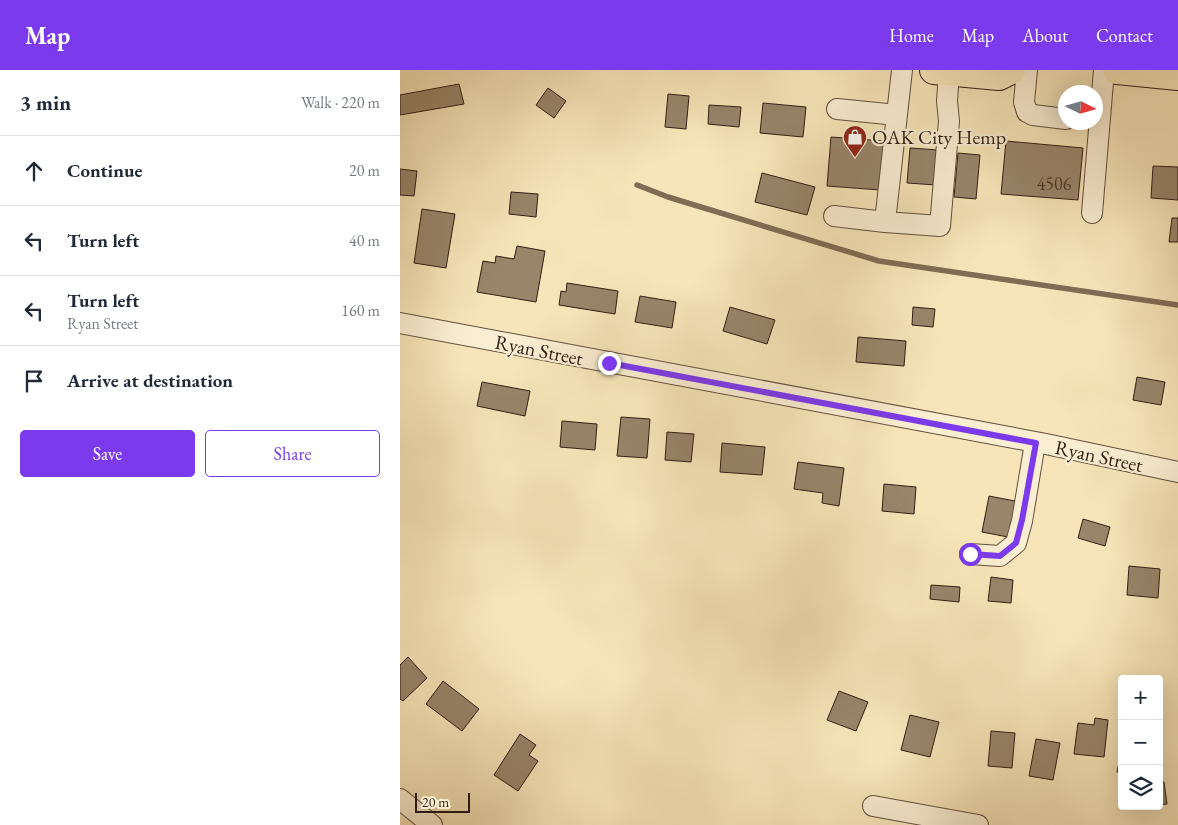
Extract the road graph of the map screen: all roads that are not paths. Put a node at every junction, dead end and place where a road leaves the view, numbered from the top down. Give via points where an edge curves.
1 (902, 70) edge
2 (1011, 70) edge
3 (1027, 70) edge
4 (1104, 70) edge
5 (942, 71) edge
6 (1132, 71) edge
7 (1178, 76) edge
8 (1102, 85) edge
9 (837, 108) dead end
10 (897, 115) junction
11 (1058, 118) edge
12 (1097, 130) edge
13 (1092, 214) dead end
14 (834, 216) dead end
15 (885, 222) junction
16 (400, 323) edge
17 (1036, 443) junction
18 (1178, 472) edge
19 (970, 554) dead end
20 (400, 799) edge
21 (874, 806) dead end
22 (432, 825) edge
23 (978, 825) edge

1 - 10 street
2 - 5 highway via 999,76
3 - 11 street via 1024,102 1027,112
4 - 8 street
5 - 15 street via 949,121 940,226
6 - 7 highway
9 - 10 street
10 - 15 street
12 - 13 street
14 - 15 street
16 - 17 street, Ryan Street
17 - 18 street, Ryan Street
17 - 19 street via 1016,543 1000,556
20 - 22 street
21 - 23 street

